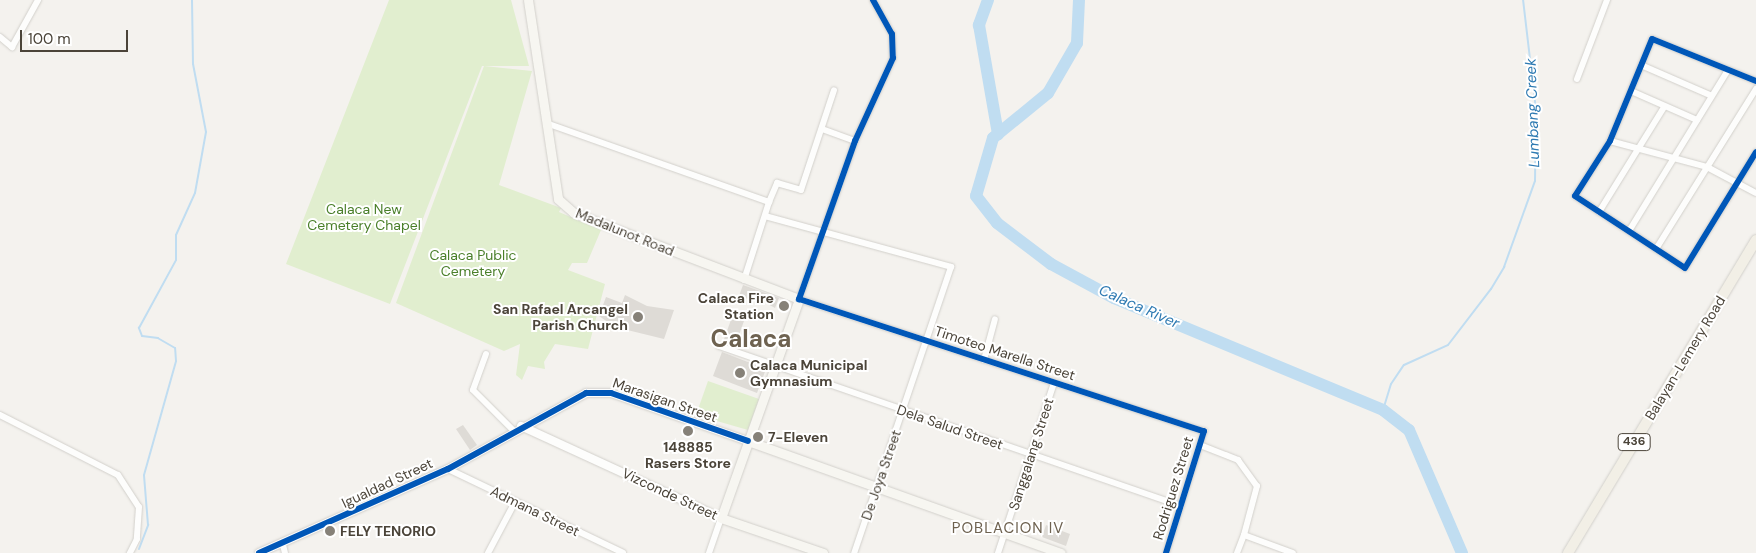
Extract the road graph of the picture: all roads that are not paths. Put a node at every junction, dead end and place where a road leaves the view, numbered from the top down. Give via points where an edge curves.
1 (38, 0) edge
2 (528, 0) edge
3 (873, 0) edge
4 (1607, 0) edge
5 (0, 37) edge
6 (1641, 65) junction
7 (1728, 70) junction
8 (1577, 79) dead end
9 (1756, 81) edge
10 (1756, 89) edge
11 (834, 90) dead end
12 (1631, 91) junction
13 (1712, 96) junction
14 (1664, 107) junction
15 (1697, 120) junction
16 (546, 123) junction
17 (822, 129) junction
18 (855, 141) junction
19 (1610, 141) junction
20 (1639, 148) junction
21 (1756, 152) edge
22 (1675, 156) junction
23 (1707, 167) junction
24 (1738, 183) junction
25 (1756, 193) edge
26 (769, 202) junction
27 (1599, 212) junction
28 (765, 216) junction
29 (1628, 231) junction
30 (822, 235) junction
31 (1756, 240) edge
32 (1656, 249) junction
33 (744, 280) junction
34 (799, 299) junction
35 (995, 319) dead end
36 (927, 341) junction
37 (719, 346) dead end
38 (486, 354) dead end
39 (984, 360) junction
40 (774, 366) junction
41 (1054, 383) junction
42 (904, 412) junction
43 (0, 415) edge
44 (521, 426) junction
45 (513, 430) junction
46 (1204, 431) joint
47 (748, 441) junction
48 (1200, 445) junction
49 (1030, 454) junction
50 (448, 469) junction
51 (876, 487) junction
52 (515, 502) junction
53 (1181, 506) junction
54 (721, 518) junction
55 (1005, 533) junction
56 (1244, 535) junction
57 (283, 545) junction
58 (130, 553) edge
59 (259, 553) edge
60 (285, 553) edge
61 (488, 553) edge
62 (623, 553) edge
63 (709, 553) edge
64 (823, 553) edge
65 (854, 553) edge
66 (998, 553) edge
67 (1061, 553) edge
68 (1166, 553) edge
69 (1237, 553) edge
70 (1293, 553) edge
71 (1568, 553) edge

1 - 5 street via 12,47
2 - 16 main road, Madalunot Road
3 - 18 street via 892,34 893,58
4 - 8 street
6 - 7 street via 1652,39
6 - 12 street
6 - 13 street
7 - 9 street
7 - 13 street
10 - 23 street
11 - 17 street
12 - 14 street
12 - 19 street
13 - 15 street
14 - 15 street
14 - 20 street
15 - 22 street
16 - 26 street
16 - 33 main road, Madalunot Road via 558,200 574,212
17 - 18 street
17 - 26 street via 801,190 776,183
18 - 30 street
19 - 20 street
19 - 27 street via 1575,196
20 - 22 street
20 - 27 street
21 - 24 street
22 - 23 street
22 - 29 street
23 - 24 street
23 - 32 street
24 - 25 street
24 - 32 street via 1685,268
26 - 28 street
27 - 29 street
28 - 30 street
28 - 33 street
29 - 32 street
30 - 34 street
30 - 36 street, De Joya Street via 951,267
31 - 71 main road, Balayan-Lemery Road / 436
33 - 34 main road, Madalunot Road
34 - 36 street, Timoteo Marella Street
34 - 40 main road
35 - 39 street
36 - 39 street, Timoteo Marella Street
36 - 42 street, De Joya Street
37 - 40 street, Dela Salud Street
38 - 45 street via 473,390
39 - 41 street, Timoteo Marella Street
40 - 42 street, Dela Salud Street
40 - 47 main road
41 - 46 street, Timoteo Marella Street
41 - 49 street, Sanggalang Street
42 - 49 street, Dela Salud Street
42 - 51 street, De Joya Street
43 - 58 street via 118,475 139,507 137,539
44 - 45 street, Igualdad Street
44 - 47 street, Marasigan Street via 582,395 601,392
44 - 54 street, Vizconde Street
45 - 50 street, Igualdad Street
46 - 48 street, Rodriguez Street
47 - 51 main road, Marasigan Street
47 - 54 main road
48 - 53 street, Rodriguez Street
48 - 56 street via 1238,460 1257,486
49 - 53 street, Dela Salud Street
49 - 55 street, Sanggalang Street
50 - 52 street, Admana Street
50 - 57 street, Igualdad Street
51 - 55 main road, Marasigan Street
51 - 65 street, De Joya Street
52 - 61 street
52 - 62 street, Admana Street
53 - 68 street, Rodriguez Street
54 - 63 street
54 - 64 main road, Vizconde Street
55 - 66 street, Sanggalang Street
55 - 67 main road, Marasigan Street
56 - 69 street
56 - 70 street
57 - 59 street, Igualdad Street
57 - 60 street

